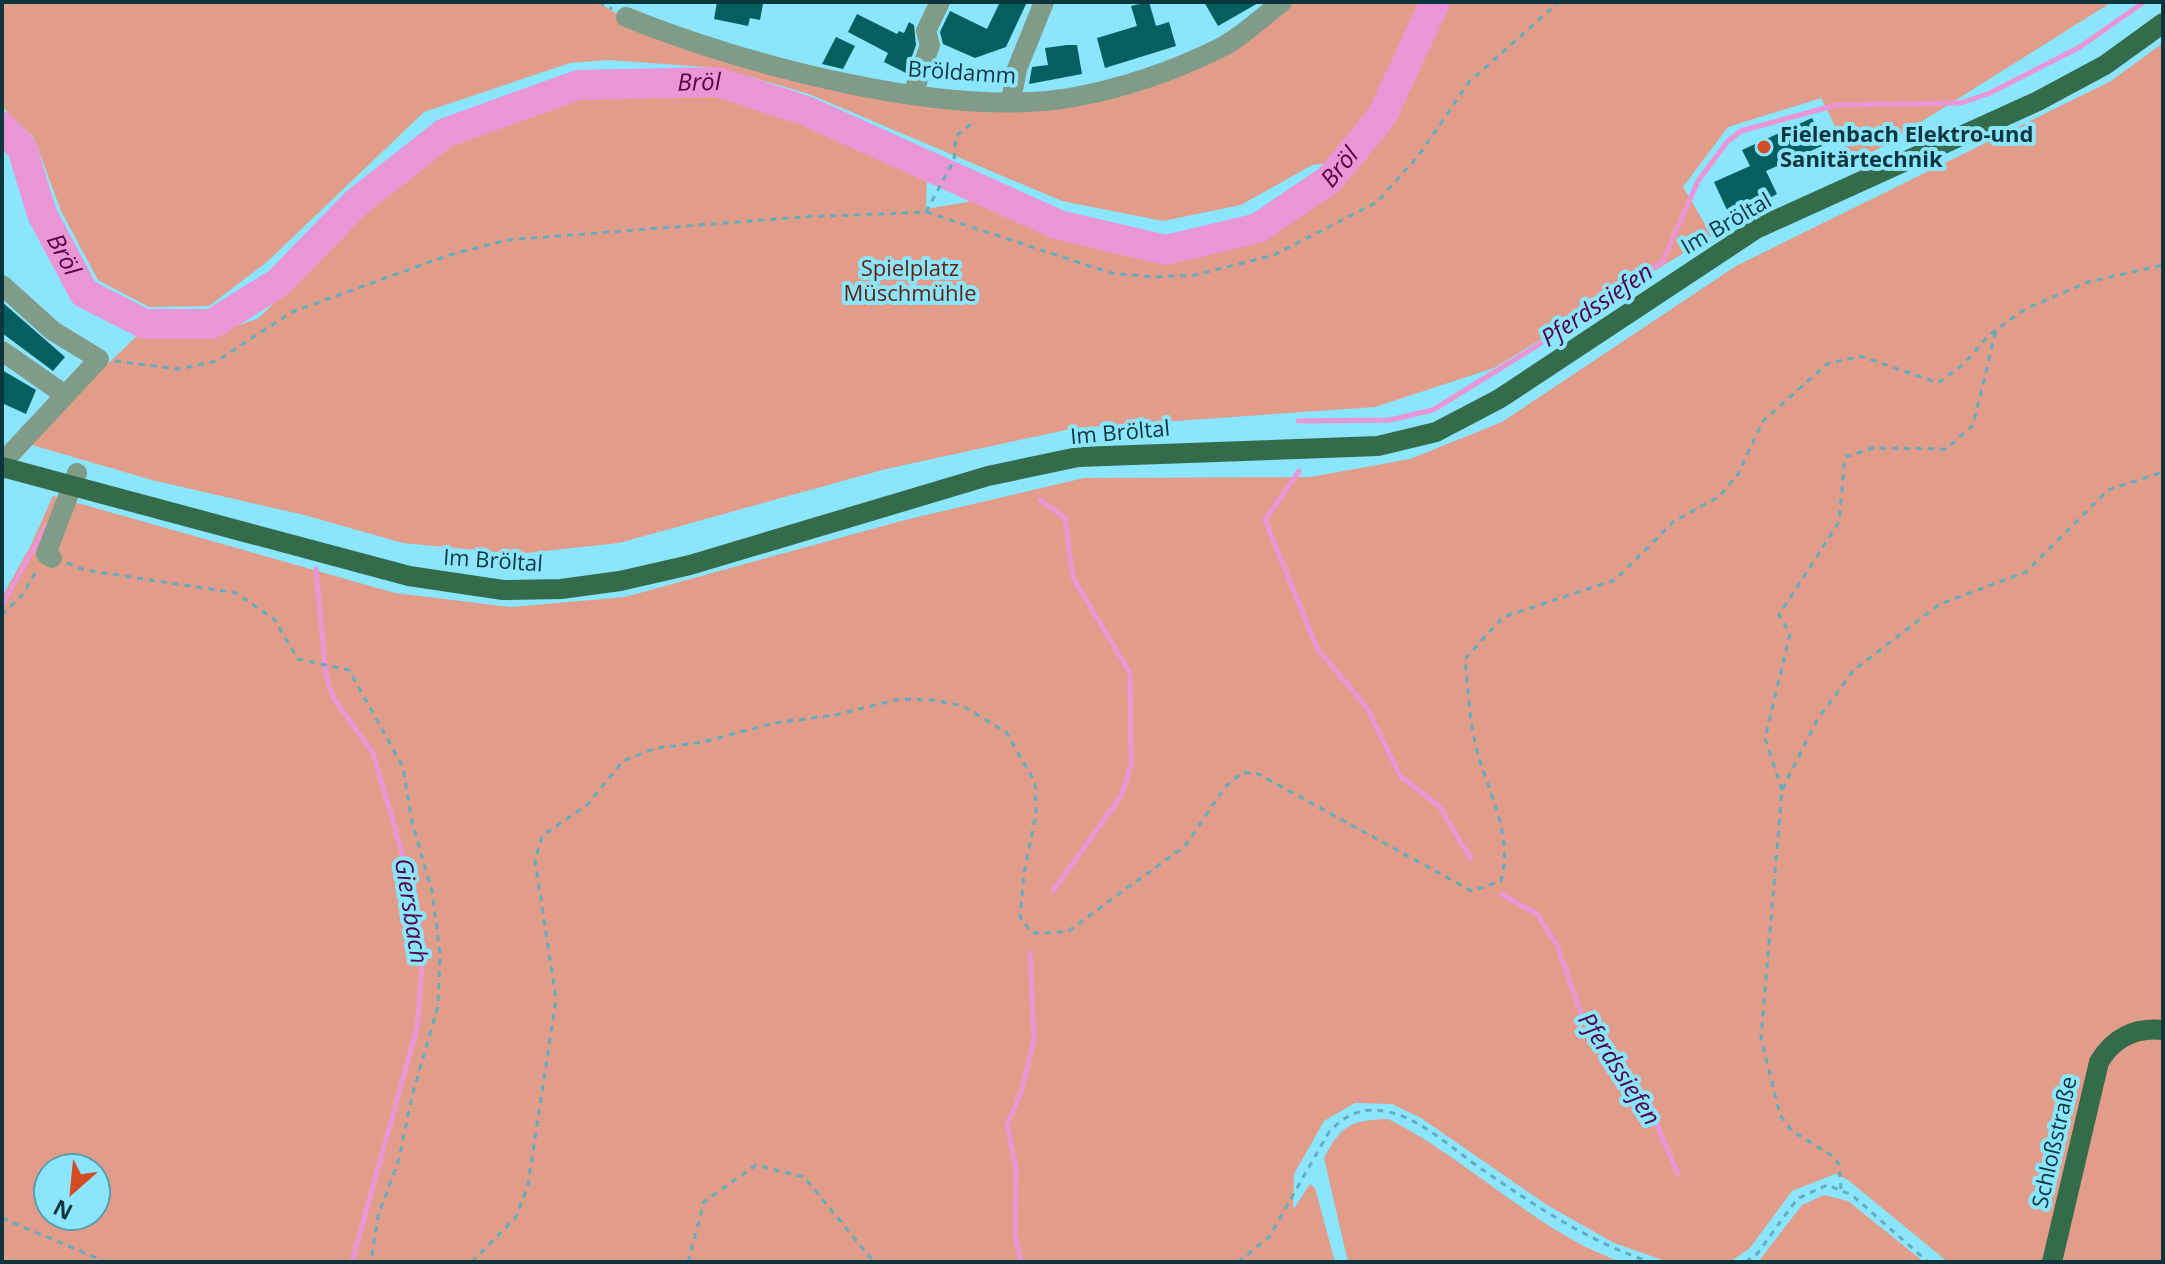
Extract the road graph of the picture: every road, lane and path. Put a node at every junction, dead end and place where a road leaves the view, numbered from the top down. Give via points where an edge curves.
1 (940, 2) edge
2 (1044, 2) edge
3 (1282, 2) edge
4 (1559, 2) edge
5 (626, 17) dead end
6 (2163, 23) edge
7 (913, 94) junction
8 (1004, 100) junction
9 (926, 212) junction
10 (2163, 265) edge
11 (2, 285) edge
12 (1997, 330) junction
13 (2, 351) edge
14 (99, 359) junction
15 (65, 395) junction
16 (2, 465) edge
17 (2163, 472) edge
18 (75, 480) junction
19 (49, 556) junction
20 (2, 615) edge
21 (1782, 790) junction
22 (2163, 1030) edge
23 (1841, 1189) junction
24 (2, 1218) edge
25 (106, 1262) edge
26 (371, 1262) edge
27 (472, 1262) edge
28 (688, 1262) edge
29 (874, 1262) edge
30 (1238, 1262) edge
31 (1650, 1262) edge
32 (1746, 1262) edge
33 (1928, 1262) edge
34 (2052, 1262) edge

1 - 7 street via 926,31 930,45
2 - 8 street
3 - 8 street, Bröldamm via 1221,48 1153,75 1074,97
4 - 9 path via 1469,82 1419,155 1377,202 1274,255 1195,275 1111,273
5 - 7 street, Bröldamm via 822,77
6 - 18 main road, Im Bröltal via 2105,65 2038,101 1756,229 1486,406 1436,432 1378,446 1078,457 988,476 690,565 561,589 503,590 409,576
7 - 8 street, Bröldamm
8 - 9 path via 956,136 954,160
9 - 14 path via 507,240 449,255 292,312 217,361 179,369
10 - 12 path via 2088,282 2025,309
11 - 14 street via 53,331
12 - 21 path via 1973,425 1946,449 1873,448 1845,457 1839,522 1779,615 1790,634 1765,738
12 - 27 path via 1938,383 1861,356 1827,364 1763,421 1738,474 1720,496 1674,521 1615,580 1503,617 1465,659 1476,745 1507,860 1501,881 1472,891 1258,774 1243,772 1225,787 1185,846 1067,932 1032,933 1020,917 1036,814 1035,782 1006,732 963,706 900,699 656,748 623,761 587,805 542,836 535,860 556,999 528,1185 516,1217
13 - 15 street
14 - 15 street
15 - 16 street
16 - 18 main road, Im Bröltal
17 - 21 path via 2108,490 2026,572 1940,604 1854,670 1817,720
18 - 19 street
19 - 20 path
19 - 26 path via 85,570 236,593 274,619 298,659 349,670 403,767 432,891 440,954 438,1006 399,1159 378,1216
21 - 23 path via 1761,1038 1780,1115 1792,1131 1839,1164
22 - 34 main road, Schloßstraße via 2126,1035 2099,1062
23 - 32 path via 1827,1185 1797,1199
23 - 33 path
24 - 25 path
28 - 29 path via 704,1202 756,1165 804,1177
30 - 31 path via 1269,1237 1329,1132 1357,1110 1389,1112 1418,1125 1565,1224

